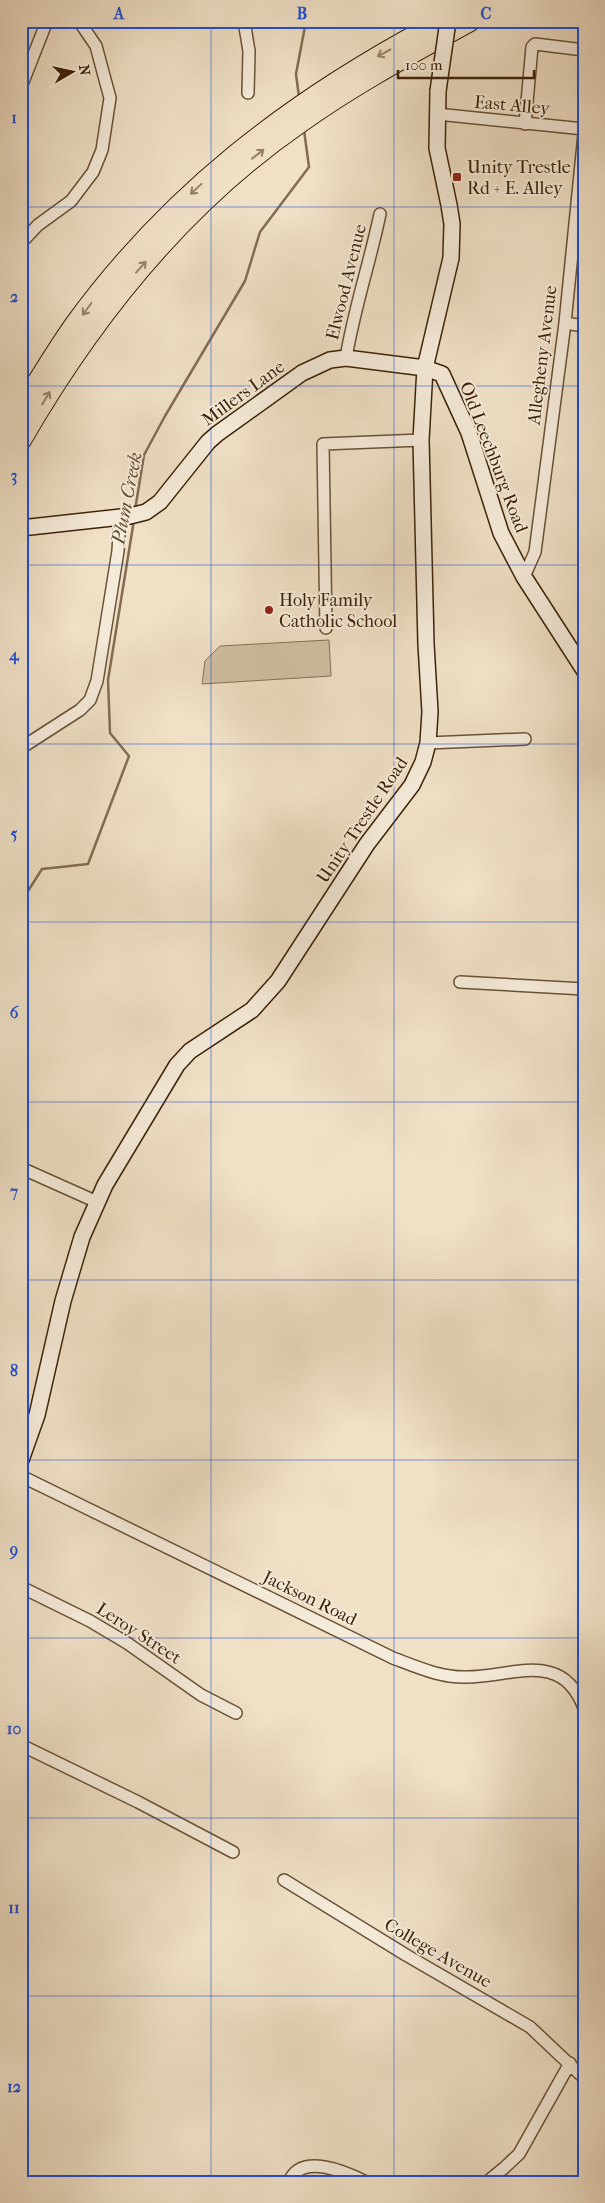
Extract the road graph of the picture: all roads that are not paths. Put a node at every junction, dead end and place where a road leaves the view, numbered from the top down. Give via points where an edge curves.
1 (47, 21) edge
2 (79, 21) edge
3 (244, 21) edge
4 (442, 21) edge
5 (448, 21) edge
6 (470, 21) edge
7 (584, 50) edge
8 (22, 85) edge
9 (248, 93) dead end
10 (437, 114) junction
11 (525, 124) junction
12 (584, 128) edge
13 (584, 134) edge
14 (581, 202) edge
15 (380, 214) dead end
16 (21, 243) edge
17 (565, 324) junction
18 (584, 326) edge
19 (346, 358) junction
20 (425, 368) junction
21 (21, 409) edge
22 (21, 440) edge
23 (421, 440) junction
24 (131, 515) junction
25 (21, 528) edge
26 (524, 577) junction
27 (326, 628) dead end
28 (584, 670) edge
29 (525, 739) dead end
30 (428, 743) junction
31 (21, 748) edge
32 (460, 982) dead end
33 (584, 989) edge
34 (21, 1168) edge
35 (97, 1202) junction
36 (23, 1451) edge
37 (21, 1476) edge
38 (21, 1587) edge
39 (584, 1708) edge
40 (236, 1713) dead end
41 (21, 1746) edge
42 (233, 1852) dead end
43 (284, 1880) dead end
44 (570, 2063) junction
45 (584, 2078) edge
46 (289, 2182) edge
47 (366, 2182) edge
48 (487, 2182) edge

1 - 8 street
2 - 16 street via 96,46 110,98 102,150 93,172 71,201 38,225
3 - 9 street via 249,51
4 -> 21 highway via 318,93 281,118 205,180 176,207 101,291
5 - 10 street, Unity Trestle Road, bridge
22 -> 6 highway via 48,394 108,307 178,226 215,190 298,124 361,83
7 - 11 street via 535,44 532,47
10 - 11 street, East Alley
10 - 20 street, Unity Trestle Road via 436,148 450,205 451,258
11 - 12 street, East Alley
13 - 14 street, Allegheny Avenue
14 - 17 street, Allegheny Avenue
15 - 19 street, Elwood Avenue via 350,329
17 - 18 street
17 - 26 street, Allegheny Avenue via 534,552
19 - 20 street, Millers Lane
19 - 24 street, Millers Lane via 313,367 252,408 208,442 160,502
20 - 23 street, Unity Trestle Road
20 - 26 street, Old Leechburg Road via 442,374 447,383 469,434 494,517
23 - 27 street via 323,444
23 - 30 street, Unity Trestle Road via 430,712
24 - 25 street, Millers Lane
24 - 31 street via 116,560 94,693 80,710
26 - 28 street, Old Leechburg Road
29 - 30 street
30 - 35 street, Unity Trestle Road via 412,785 367,844 278,982 252,1010 190,1051 177,1065
32 - 33 street
34 - 35 street
35 - 36 street, Unity Trestle Road via 63,1302 37,1415
37 - 39 street, Jackson Road via 393,1658 440,1675 468,1677 535,1669 548,1672 572,1686
38 - 40 street, Leroy Street via 90,1621 201,1695
41 - 42 street
43 - 44 street, College Avenue via 530,2027
44 - 45 street, College Avenue
44 - 48 street via 519,2154
46 - 47 street via 291,2176 304,2167 321,2166

